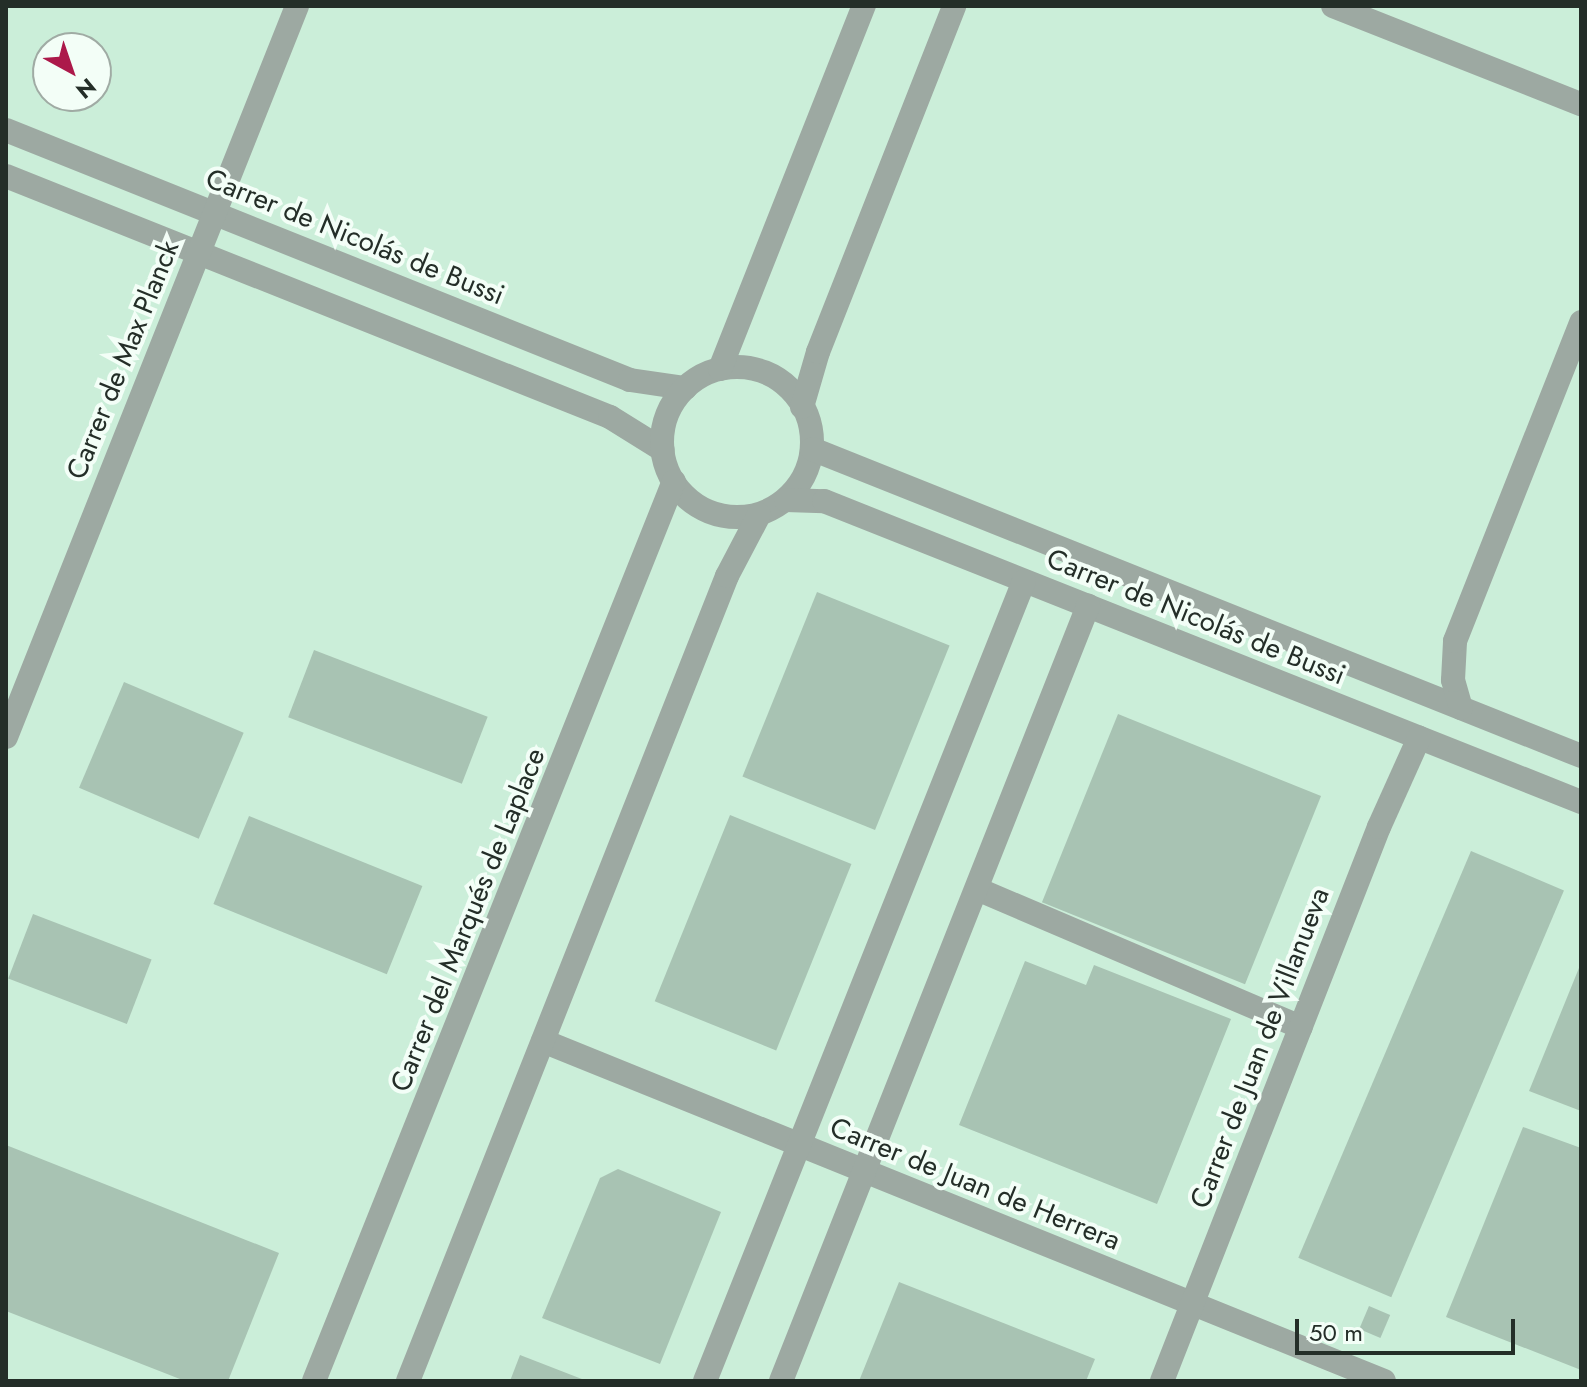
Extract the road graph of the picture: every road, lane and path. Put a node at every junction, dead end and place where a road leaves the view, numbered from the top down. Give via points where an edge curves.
1 (297, 6) edge
2 (864, 6) edge
3 (954, 6) edge
4 (1333, 6) edge
5 (1581, 104) edge
6 (6, 130) edge
7 (6, 176) edge
8 (214, 213) junction
9 (198, 253) junction
10 (1581, 322) edge
11 (720, 369) junction
12 (685, 388) junction
13 (802, 407) junction
14 (812, 449) junction
15 (663, 450) junction
16 (674, 481) junction
17 (786, 500) junction
18 (759, 515) junction
19 (1024, 581) junction
20 (1088, 606) junction
21 (1461, 708) junction
22 (6, 737) edge
23 (1419, 738) junction
24 (1581, 756) edge
25 (1581, 802) edge
26 (977, 889) junction
27 (1301, 1027) junction
28 (543, 1041) junction
29 (799, 1145) junction
30 (865, 1172) junction
31 (1192, 1305) junction
32 (314, 1381) edge
33 (408, 1381) edge
34 (705, 1381) edge
35 (781, 1381) edge
36 (1162, 1381) edge
37 (1384, 1381) edge

1 - 8 street, Carrer de Max Planck
2 - 11 street
3 - 13 street via 818,352
4 - 5 street
6 - 8 street, Carrer de Nicolás de Bussi
7 - 9 street
8 - 9 street, Carrer de Max Planck
8 - 12 street, Carrer de Nicolás de Bussi via 630,380
9 - 15 street via 610,417
9 - 22 street, Carrer de Max Planck
10 - 21 street via 1455,641 1453,680
11 - 12 street
11 - 13 street via 744,367 772,375
12 - 15 street via 668,412
13 - 14 street via 811,424
14 - 17 street via 806,474
14 - 21 street, Carrer de Nicolás de Bussi
15 - 16 street
16 - 18 street via 709,513
16 - 32 street, Carrer del Marqués de Laplace
17 - 18 street
17 - 19 street, Carrer de Nicolás de Bussi via 824,501
18 - 28 street via 727,576
19 - 20 street, Carrer de Nicolás de Bussi
19 - 29 street
20 - 23 street, Carrer de Nicolás de Bussi
20 - 26 street
21 - 24 street, Carrer de Nicolás de Bussi
23 - 25 street, Carrer de Nicolás de Bussi
23 - 27 street, Carrer de Juan de Villanueva
26 - 27 street
26 - 30 street
27 - 31 street, Carrer de Juan de Villanueva
28 - 29 street, Carrer de Juan de Herrera
28 - 33 street
29 - 30 street, Carrer de Juan de Herrera
29 - 34 street
30 - 31 street, Carrer de Juan de Herrera
30 - 35 street
31 - 36 street, Carrer de Juan de Villanueva
31 - 37 street, Carrer de Juan de Herrera

